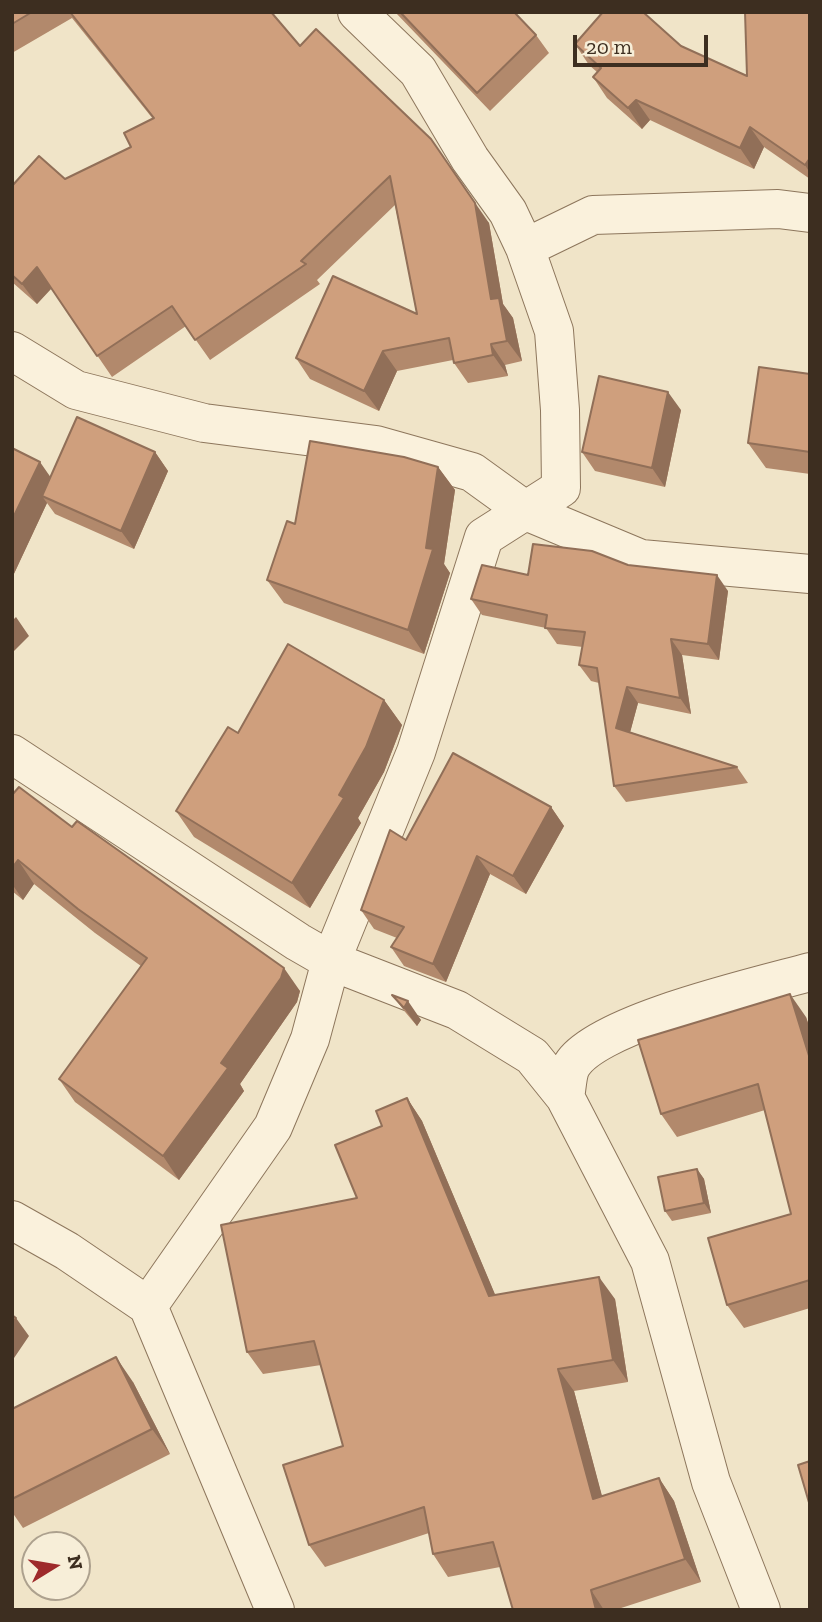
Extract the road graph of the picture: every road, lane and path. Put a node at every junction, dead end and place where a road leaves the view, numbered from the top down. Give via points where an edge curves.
1 (357, 12) edge
2 (810, 213) edge
3 (524, 248) junction
4 (12, 351) edge
5 (526, 511) junction
6 (810, 574) edge
7 (12, 754) edge
8 (331, 961) junction
9 (810, 972) edge
10 (565, 1097) junction
11 (12, 1220) edge
12 (148, 1306) junction
13 (275, 1610) edge
14 (761, 1610) edge

1 - 3 street via 418,71 470,159 508,212
2 - 3 street via 778,209 593,215
3 - 5 street via 554,331 561,488
4 - 5 street via 76,390 204,422 376,445 472,472
5 - 6 street via 641,559
5 - 8 street via 484,537 416,752
7 - 8 street
8 - 10 street via 457,1010 532,1056
8 - 12 street via 310,1039 273,1127
9 - 10 street via 654,1017 606,1036 572,1065
10 - 14 street via 650,1261 711,1482
11 - 12 street
12 - 13 street

